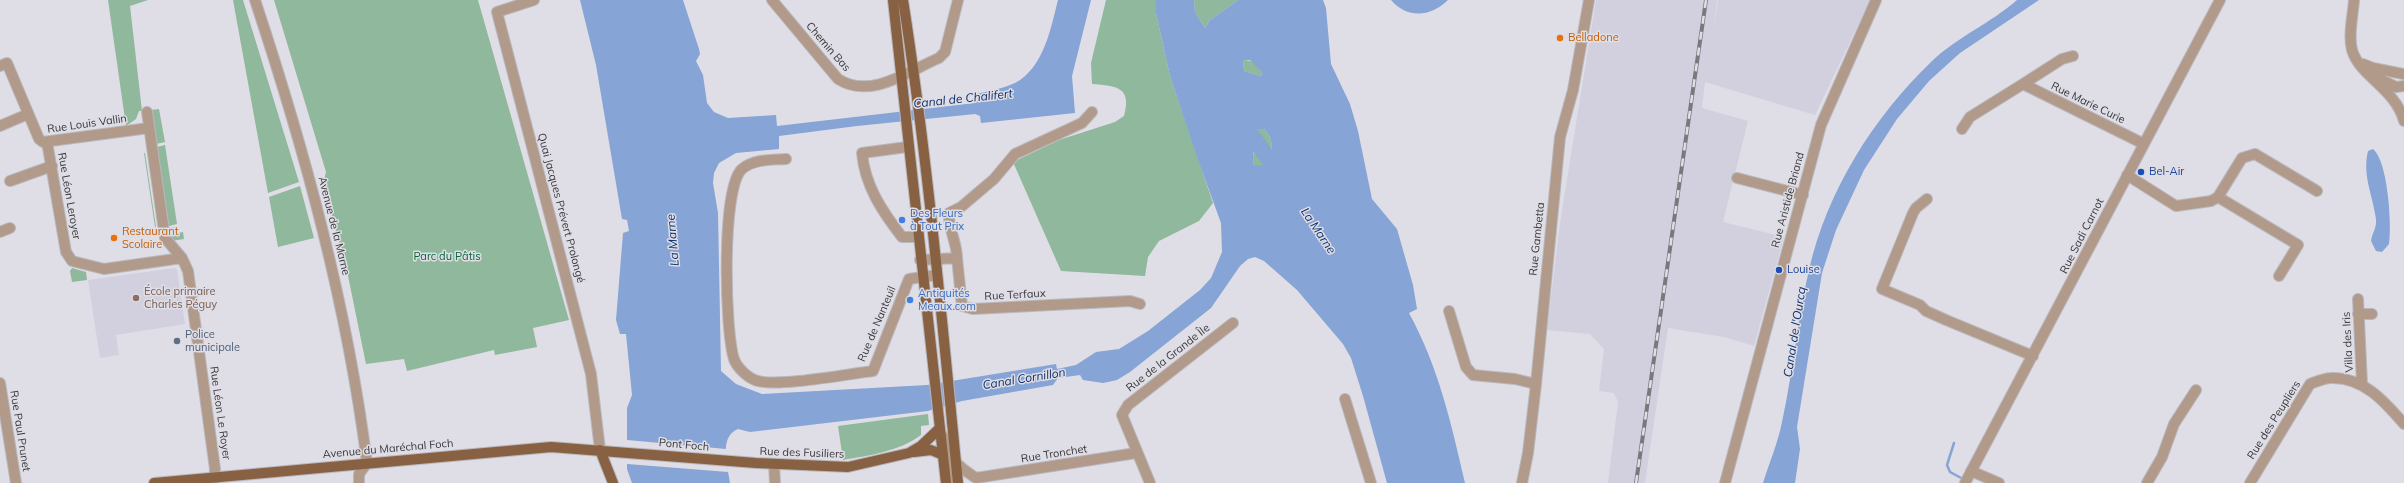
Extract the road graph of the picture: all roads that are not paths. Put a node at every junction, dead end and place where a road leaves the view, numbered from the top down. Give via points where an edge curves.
1 (255, 0) edge
2 (534, 0) edge
3 (772, 0) edge
4 (893, 0) edge
5 (903, 0) edge
6 (958, 0) edge
7 (1589, 0) edge
8 (1876, 0) edge
9 (2220, 0) edge
10 (2354, 0) edge
11 (2073, 56) dead end
12 (2358, 62) junction
13 (4, 64) edge
14 (914, 69) junction
15 (2368, 72) junction
16 (2404, 74) edge
17 (900, 76) junction
18 (2022, 84) junction
19 (2404, 86) edge
20 (147, 112) dead end
21 (1092, 112) dead end
22 (28, 114) junction
23 (2404, 121) edge
24 (0, 126) edge
25 (149, 128) junction
26 (1962, 129) dead end
27 (48, 142) junction
28 (2144, 144) junction
29 (907, 147) junction
30 (786, 159) dead end
31 (52, 166) junction
32 (2128, 175) junction
33 (1737, 178) dead end
34 (10, 181) dead end
35 (2317, 191) dead end
36 (1803, 195) junction
37 (2218, 196) junction
38 (1927, 199) dead end
39 (10, 228) dead end
40 (0, 232) edge
41 (917, 237) junction
42 (182, 258) junction
43 (957, 258) junction
44 (935, 259) junction
45 (920, 260) junction
46 (936, 275) junction
47 (2278, 276) dead end
48 (922, 277) junction
49 (2358, 299) dead end
50 (1140, 304) dead end
51 (1449, 311) dead end
52 (2358, 314) junction
53 (2372, 314) dead end
54 (1233, 323) dead end
55 (2033, 356) junction
56 (0, 383) edge
57 (1536, 384) junction
58 (2362, 384) junction
59 (2196, 390) dead end
60 (1345, 399) dead end
61 (2404, 424) edge
62 (940, 428) junction
63 (600, 450) junction
64 (625, 452) joint
65 (909, 453) junction
66 (1136, 453) junction
67 (943, 455) junction
68 (741, 462) joint
69 (367, 463) junction
70 (774, 464) junction
71 (957, 466) junction
72 (1971, 471) junction
73 (214, 480) edge
74 (974, 481) edge
75 (16, 483) edge
76 (154, 483) edge
77 (359, 483) edge
78 (613, 483) edge
79 (775, 483) edge
80 (946, 483) edge
81 (954, 483) edge
82 (958, 483) edge
83 (1150, 483) edge
84 (1371, 483) edge
85 (1522, 483) edge
86 (1725, 483) edge
87 (1965, 483) edge
88 (2000, 483) edge
89 (2147, 483) edge
90 (2250, 483) edge

1 - 69 street, Avenue de la Marne via 280,77 326,241
2 - 63 street, Quai Jacques Prévert Prolongé via 497,12 591,374
3 - 17 street, Chemin Bas via 838,78 848,85 871,87
4 - 17 main road
5 - 14 main road
6 - 14 street, Chemin Bas via 944,52 939,58
7 - 57 street, Rue Gambetta via 1573,90 1560,137
8 - 36 street, Rue Aristide Briand via 1821,125
9 - 28 street, Rue Sadi Carnot
10 - 12 street via 2351,38 2352,49
11 - 18 street, Rue Marie Curie via 2062,58
12 - 15 street
12 - 16 street via 2372,68
13 - 22 street, Rue Louis Vallin
14 - 17 street, Chemin Bas
14 - 44 main road
15 - 19 street via 2386,83
15 - 23 street via 2392,96 2401,109
17 - 29 main road
18 - 26 street, Rue Marie Curie via 1970,118
18 - 28 street, Rue Marie Curie
20 - 25 street
21 - 43 street via 1082,123 1015,154 994,179 950,213 948,223 957,246
22 - 24 street
22 - 27 street, Rue Louis Vallin via 39,139
25 - 27 street, Rue Louis Vallin
25 - 42 street via 165,238
27 - 31 street, Rue Léon Leroyer
28 - 32 street, Rue Sadi Carnot
29 - 41 main road
29 - 41 street via 862,153 863,169 881,210 902,237
30 - 48 street, Rue de Nanteuil via 758,161 742,169 735,179 727,224 729,338 734,361 743,372 757,381 778,382 872,371 909,279
31 - 34 street
31 - 42 street, Rue Léon Leroyer via 66,252 72,261 104,270
32 - 37 street via 2176,206 2211,201
32 - 55 street, Rue Sadi Carnot
33 - 36 street
35 - 37 street via 2255,154 2242,158
36 - 86 street, Rue Aristide Briand
37 - 47 street via 2298,246
38 - 55 street via 1913,213 1882,289 1920,305 1926,311 1946,320
39 - 40 street
41 - 45 main road
42 - 73 street, Rue Léon Le Royer via 188,271 215,467
43 - 44 street
43 - 50 street, Rue Terfaux via 962,306 973,309 1130,301
44 - 45 street
44 - 46 main road
45 - 48 main road
46 - 48 street
46 - 71 main road
48 - 62 main road
49 - 52 street, Villa des Iris
51 - 57 street via 1466,367 1473,375
52 - 53 street
52 - 58 street, Villa des Iris
54 - 66 street, Rue de la Grande Île via 1128,405 1122,415
55 - 72 street, Rue Sadi Carnot
56 - 75 street, Rue Paul Prunet
57 - 85 street, Rue Gambetta
58 - 61 street, Rue des Peupliers via 2387,404
58 - 90 street, Rue des Peupliers via 2331,378 2310,384
59 - 89 street via 2174,424 2162,457
60 - 84 street
62 - 65 main road, Rue des Fusiliers
62 - 67 main road
62 - 71 street via 949,454
63 - 64 main road, Avenue du Maréchal Foch
63 - 69 main road, Avenue du Maréchal Foch via 542,447
63 - 78 main road
64 - 68 main road, Pont Foch
65 - 67 main road, Rue des Fusiliers via 931,450
65 - 70 main road, Rue des Fusiliers via 848,467
66 - 74 street, Rue Tronchet
66 - 83 street, Rue de la Grande Île
67 - 80 main road
67 - 81 street
68 - 70 main road, Rue des Fusiliers
69 - 73 main road, Avenue du Maréchal Foch
69 - 77 street via 359,474
70 - 79 street
71 - 74 street
71 - 82 main road
72 - 87 street, Rue Sadi Carnot
72 - 88 street
73 - 76 main road, Avenue du Maréchal Foch

